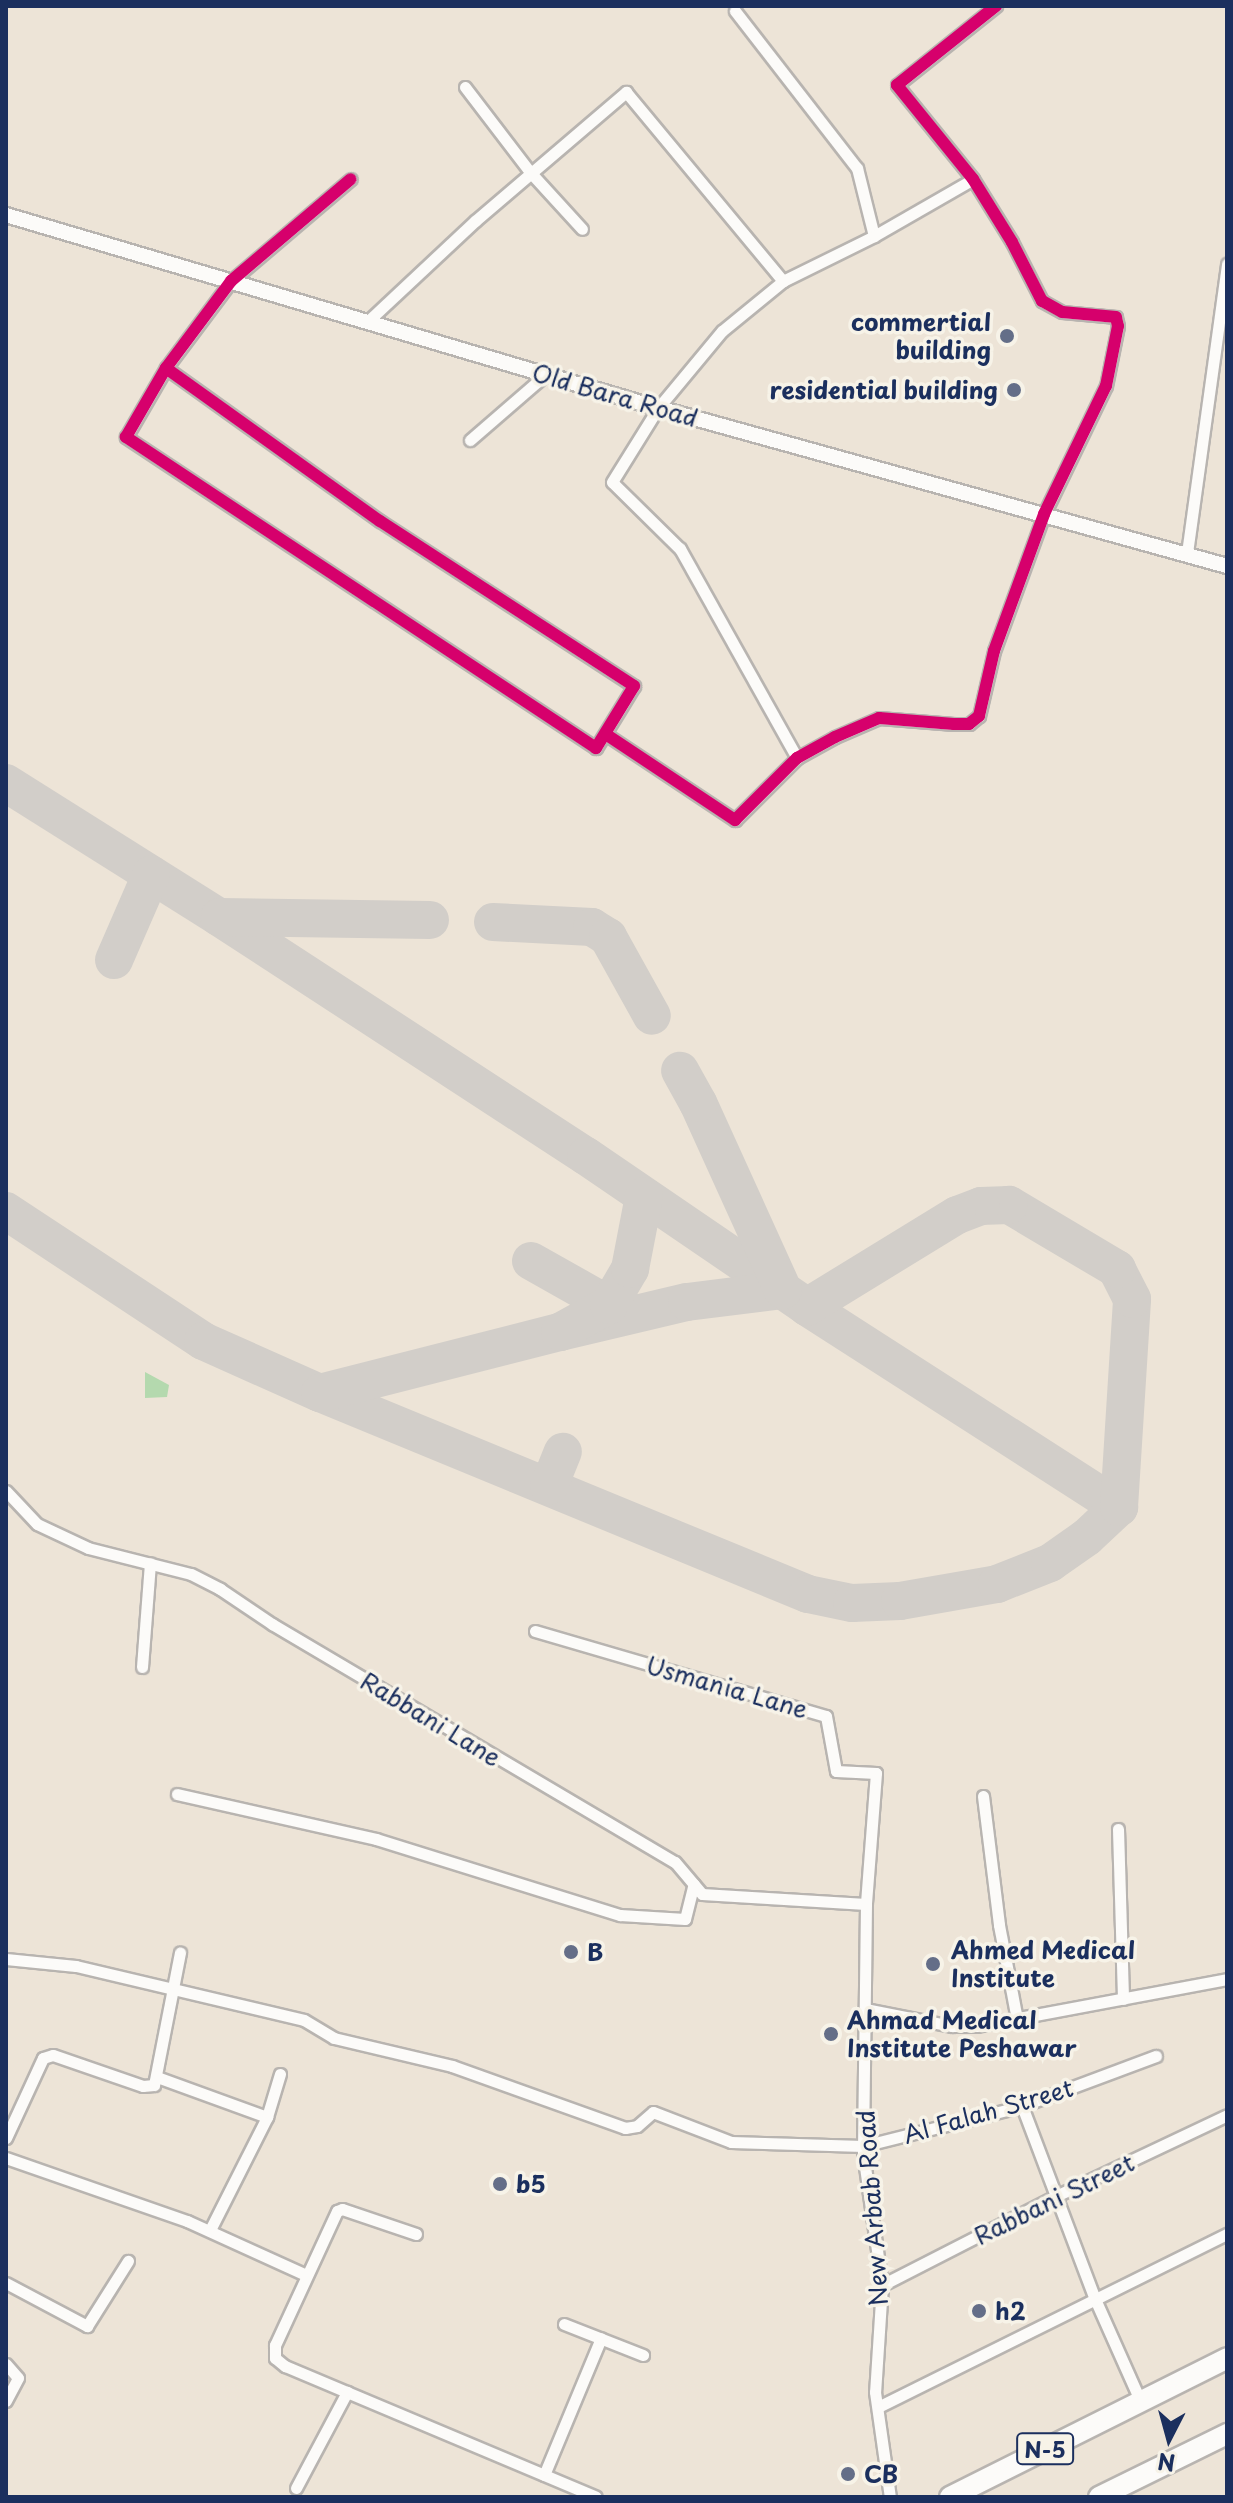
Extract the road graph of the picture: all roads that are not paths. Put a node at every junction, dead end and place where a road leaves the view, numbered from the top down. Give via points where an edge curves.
1 (996, 6) edge
2 (735, 11) dead end
3 (465, 87) dead end
4 (530, 172) junction
5 (351, 179) dead end
6 (973, 179) junction
7 (6, 215) edge
8 (582, 229) dead end
9 (874, 236) junction
10 (1227, 264) edge
11 (231, 281) junction
12 (783, 281) junction
13 (367, 322) junction
14 (166, 368) junction
15 (545, 375) junction
16 (658, 408) junction
17 (470, 440) dead end
18 (1044, 514) junction
19 (1187, 553) junction
20 (1227, 566) edge
21 (607, 735) junction
22 (797, 758) junction
23 (6, 1491) edge
24 (150, 1563) junction
25 (535, 1631) dead end
26 (142, 1667) dead end
27 (876, 1773) joint
28 (177, 1794) dead end
29 (983, 1796) dead end
30 (1118, 1829) dead end
31 (694, 1884) junction
32 (866, 1904) junction
33 (180, 1953) dead end
34 (6, 1959) edge
35 (1227, 1979) edge
36 (175, 1990) junction
37 (1123, 1999) junction
38 (865, 2009) junction
39 (1017, 2019) junction
40 (1156, 2056) dead end
41 (280, 2074) dead end
42 (157, 2077) junction
43 (1022, 2106) junction
44 (1227, 2115) edge
45 (267, 2117) junction
46 (6, 2138) edge
47 (863, 2146) junction
48 (6, 2158) edge
49 (1056, 2196) junction
50 (210, 2230) junction
51 (416, 2234) dead end
52 (1227, 2234) edge
53 (128, 2261) dead end
54 (306, 2275) junction
55 (6, 2283) edge
56 (882, 2285) junction
57 (1095, 2299) junction
58 (564, 2324) dead end
59 (601, 2338) junction
60 (643, 2355) dead end
61 (1227, 2358) edge
62 (6, 2364) edge
63 (347, 2392) junction
64 (1140, 2400) junction
65 (6, 2401) edge
66 (878, 2407) junction
67 (1227, 2434) edge
68 (544, 2475) junction
69 (296, 2488) dead end
70 (596, 2497) edge
71 (890, 2497) edge
72 (950, 2497) edge
73 (1099, 2497) edge

1 - 6 street via 897,85
2 - 9 street via 857,168
3 - 4 street
4 - 8 street
4 - 12 street via 626,92
4 - 13 street
5 - 11 street
6 - 9 street
6 - 18 street via 1042,301 1062,312 1116,317 1118,326 1106,386
7 - 11 street, Old Bara Road
9 - 12 street
10 - 19 street
11 - 13 street, Old Bara Road
11 - 14 street
12 - 16 street via 722,331
13 - 15 street, Old Bara Road
14 - 21 street via 380,521 634,686
14 - 21 street via 126,437 596,748
15 - 16 street, Old Bara Road
15 - 17 street
16 - 18 street, Old Bara Road
16 - 22 street via 612,482 680,549
18 - 19 street, Old Bara Road
18 - 22 street via 994,651 979,716 969,724 879,718
19 - 20 street, Old Bara Road
21 - 22 street via 735,820
23 - 24 street, Rabbani Lane via 37,1524 88,1548
24 - 26 street
24 - 31 street, Rabbani Lane via 220,1589 675,1862
25 - 27 street, Usmania Lane via 826,1716 836,1771
27 - 32 street, New Arbab Road
28 - 31 street via 376,1839 620,1915 685,1919
29 - 39 street
30 - 37 street
31 - 32 street, Rabbani Lane via 702,1894
32 - 38 street, New Arbab Road
33 - 36 street
34 - 36 street via 76,1966
35 - 37 street
36 - 42 street
36 - 47 street, Al Falah Street via 304,2020 334,2038 452,2066 625,2128 637,2126 653,2112 731,2142
37 - 39 street
38 - 39 street via 952,2026
38 - 47 street, New Arbab Road
40 - 43 street, Al Falah Street
41 - 45 street
42 - 45 street
42 - 46 street via 154,2085 143,2086 53,2055 43,2058
43 - 47 street, Al Falah Street
43 - 49 street
44 - 49 street, Rabbani Street
45 - 50 street
47 - 56 street, New Arbab Road
48 - 50 street
49 - 56 street, Rabbani Street
49 - 57 street
50 - 54 street
51 - 54 street via 339,2210
52 - 57 street
53 - 55 street via 87,2326
54 - 63 street via 275,2345 275,2358
56 - 66 street, New Arbab Road
57 - 64 street
57 - 66 street
58 - 59 street
59 - 60 street
59 - 68 street
61 - 64 highway, N-5
62 - 65 street via 18,2378
63 - 68 street
63 - 69 street
64 - 72 highway, N-5
66 - 71 street, New Arbab Road
67 - 73 highway
68 - 70 street

